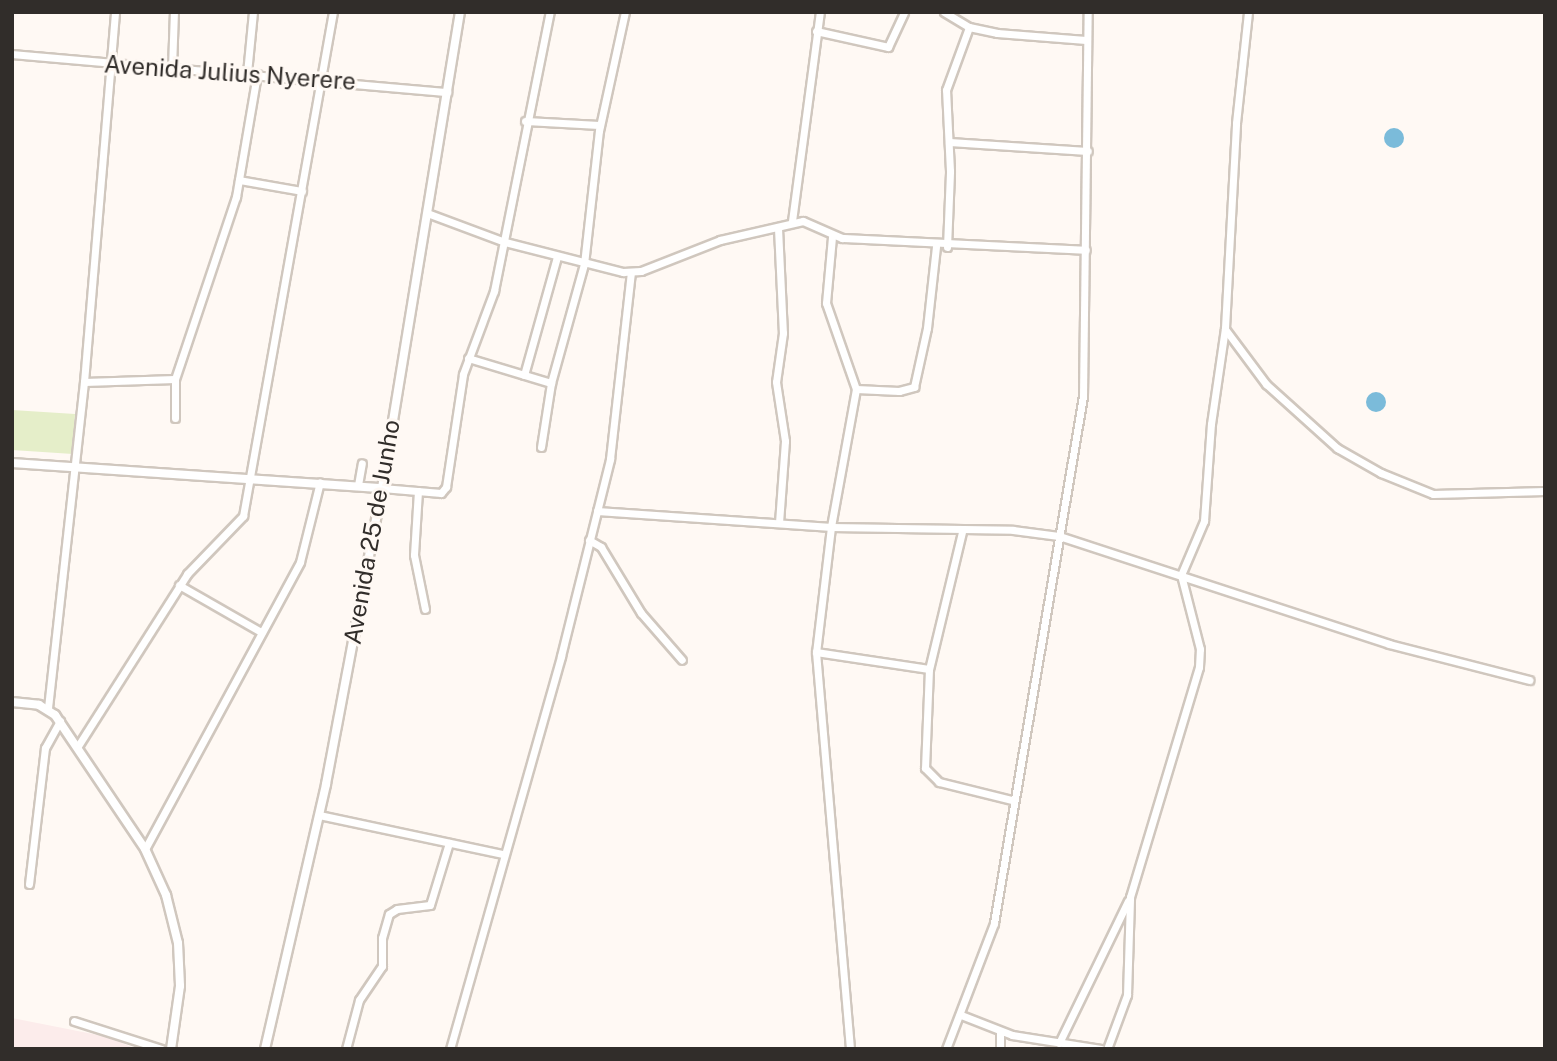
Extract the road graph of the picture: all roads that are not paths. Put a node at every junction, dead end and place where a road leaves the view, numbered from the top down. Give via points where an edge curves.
1 (115, 12) edge
2 (174, 12) edge
3 (253, 12) edge
4 (333, 12) edge
5 (460, 12) edge
6 (550, 12) edge
7 (625, 12) edge
8 (820, 12) edge
9 (904, 12) edge
10 (944, 12) edge
11 (1088, 12) edge
12 (1248, 12) edge
13 (969, 27) junction
14 (816, 32) junction
15 (1086, 40) junction
16 (12, 54) edge
17 (110, 64) junction
18 (172, 68) junction
19 (247, 74) junction
20 (257, 74) junction
21 (321, 79) junction
22 (447, 92) junction
23 (525, 121) junction
24 (600, 125) junction
25 (949, 142) junction
26 (1088, 151) junction
27 (239, 180) junction
28 (302, 191) junction
29 (427, 213) junction
30 (792, 221) junction
31 (778, 228) junction
32 (832, 237) junction
33 (505, 242) junction
34 (936, 246) junction
35 (947, 247) junction
36 (1086, 250) junction
37 (557, 257) junction
38 (584, 264) junction
39 (631, 273) junction
40 (1225, 328) junction
41 (468, 358) junction
42 (524, 375) junction
43 (174, 379) junction
44 (84, 382) junction
45 (551, 383) junction
46 (856, 389) junction
47 (175, 418) dead end
48 (541, 447) dead end
49 (12, 463) edge
50 (362, 463) dead end
51 (75, 465) junction
52 (253, 477) junction
53 (320, 482) junction
54 (358, 485) junction
55 (382, 488) junction
56 (418, 491) junction
57 (1545, 491) edge
58 (597, 510) junction
59 (779, 523) junction
60 (831, 527) junction
61 (962, 532) junction
62 (1059, 536) junction
63 (589, 540) junction
64 (1181, 575) junction
65 (179, 585) junction
66 (425, 609) dead end
67 (261, 632) junction
68 (816, 652) junction
69 (682, 660) dead end
70 (929, 669) junction
71 (1529, 681) dead end
72 (12, 702) edge
73 (48, 708) junction
74 (60, 721) junction
75 (78, 746) junction
76 (1013, 800) junction
77 (319, 815) junction
78 (449, 843) junction
79 (145, 849) junction
80 (502, 854) junction
81 (29, 884) dead end
82 (1130, 897) junction
83 (961, 1015) junction
84 (74, 1021) dead end
85 (1000, 1031) junction
86 (1059, 1043) junction
87 (1043, 1044) edge
88 (1072, 1048) edge
89 (162, 1049) edge
90 (171, 1049) edge
91 (265, 1049) edge
92 (346, 1049) edge
93 (450, 1049) edge
94 (850, 1049) edge
95 (946, 1049) edge
96 (1000, 1049) edge
97 (1101, 1049) edge
98 (1107, 1049) edge

1 - 17 street
2 - 18 street
3 - 19 street
4 - 21 street
5 - 22 street, Avenida 25 de Junho
6 - 23 street
7 - 24 street
8 - 14 street
9 - 14 street via 888,47
10 - 13 street
11 - 15 street
12 - 40 street via 1236,123
13 - 15 street
13 - 25 street via 946,90
14 - 30 street
15 - 26 street
16 - 17 street, Avenida Julius Nyerere
17 - 18 street, Avenida Julius Nyerere
17 - 44 street
18 - 19 street, Avenida Julius Nyerere
19 - 20 street, Avenida Julius Nyerere
20 - 21 street, Avenida Julius Nyerere
20 - 27 street
21 - 22 street, Avenida Julius Nyerere
21 - 28 street
22 - 29 street, Avenida 25 de Junho
23 - 24 street
23 - 33 street
24 - 38 street
25 - 26 street
25 - 35 street
26 - 36 street
27 - 28 street
27 - 43 street
28 - 52 street
29 - 33 street
29 - 55 street, Avenida 25 de Junho
30 - 31 street
30 - 32 street via 813,224
31 - 39 street via 711,243
31 - 59 street via 783,333 776,382 785,441
32 - 34 street
32 - 46 street via 826,303
33 - 37 street
33 - 41 street via 491,304
34 - 35 street
34 - 46 street via 928,328 914,387
35 - 36 street
36 - 62 street via 1083,396
37 - 38 street
37 - 42 street
38 - 39 street
38 - 45 street
39 - 58 street via 614,391 613,439
40 - 57 street via 1266,384 1337,448 1381,473 1433,494
40 - 64 street via 1211,424 1204,521
41 - 42 street
41 - 56 street via 446,487 441,492
42 - 45 street
43 - 44 street
43 - 47 street
44 - 51 street
45 - 48 street
46 - 60 street
49 - 51 street
50 - 54 street
51 - 52 street
51 - 73 street
52 - 53 street
52 - 65 street via 237,526
53 - 54 street
53 - 67 street via 300,562
54 - 55 street
55 - 56 street
55 - 77 street, Avenida 25 de Junho
56 - 66 street via 414,555
58 - 59 street
58 - 63 street
59 - 60 street
60 - 61 street
60 - 68 street
61 - 62 street via 1013,530
61 - 70 street
62 - 64 street
62 - 76 street
63 - 69 street via 607,554 641,612
63 - 80 street
64 - 71 street via 1390,643
64 - 82 street via 1200,649 1199,667
65 - 67 street
65 - 75 street
67 - 79 street
68 - 70 street
68 - 94 street
70 - 76 street via 925,768 939,782
72 - 73 street
73 - 74 street
74 - 75 street
74 - 81 street via 45,748
75 - 79 street
76 - 83 street via 993,923
77 - 78 street
77 - 91 street, Avenida 25 de Junho
78 - 80 street
78 - 92 street via 430,905 389,914 382,938 382,965 359,1000
79 - 90 street via 166,895 178,943 180,986
80 - 93 street
82 - 86 street
82 - 98 street via 1127,995
83 - 85 street
83 - 95 street
84 - 89 street
85 - 87 street
85 - 96 street
86 - 87 street
86 - 88 street
88 - 97 street

